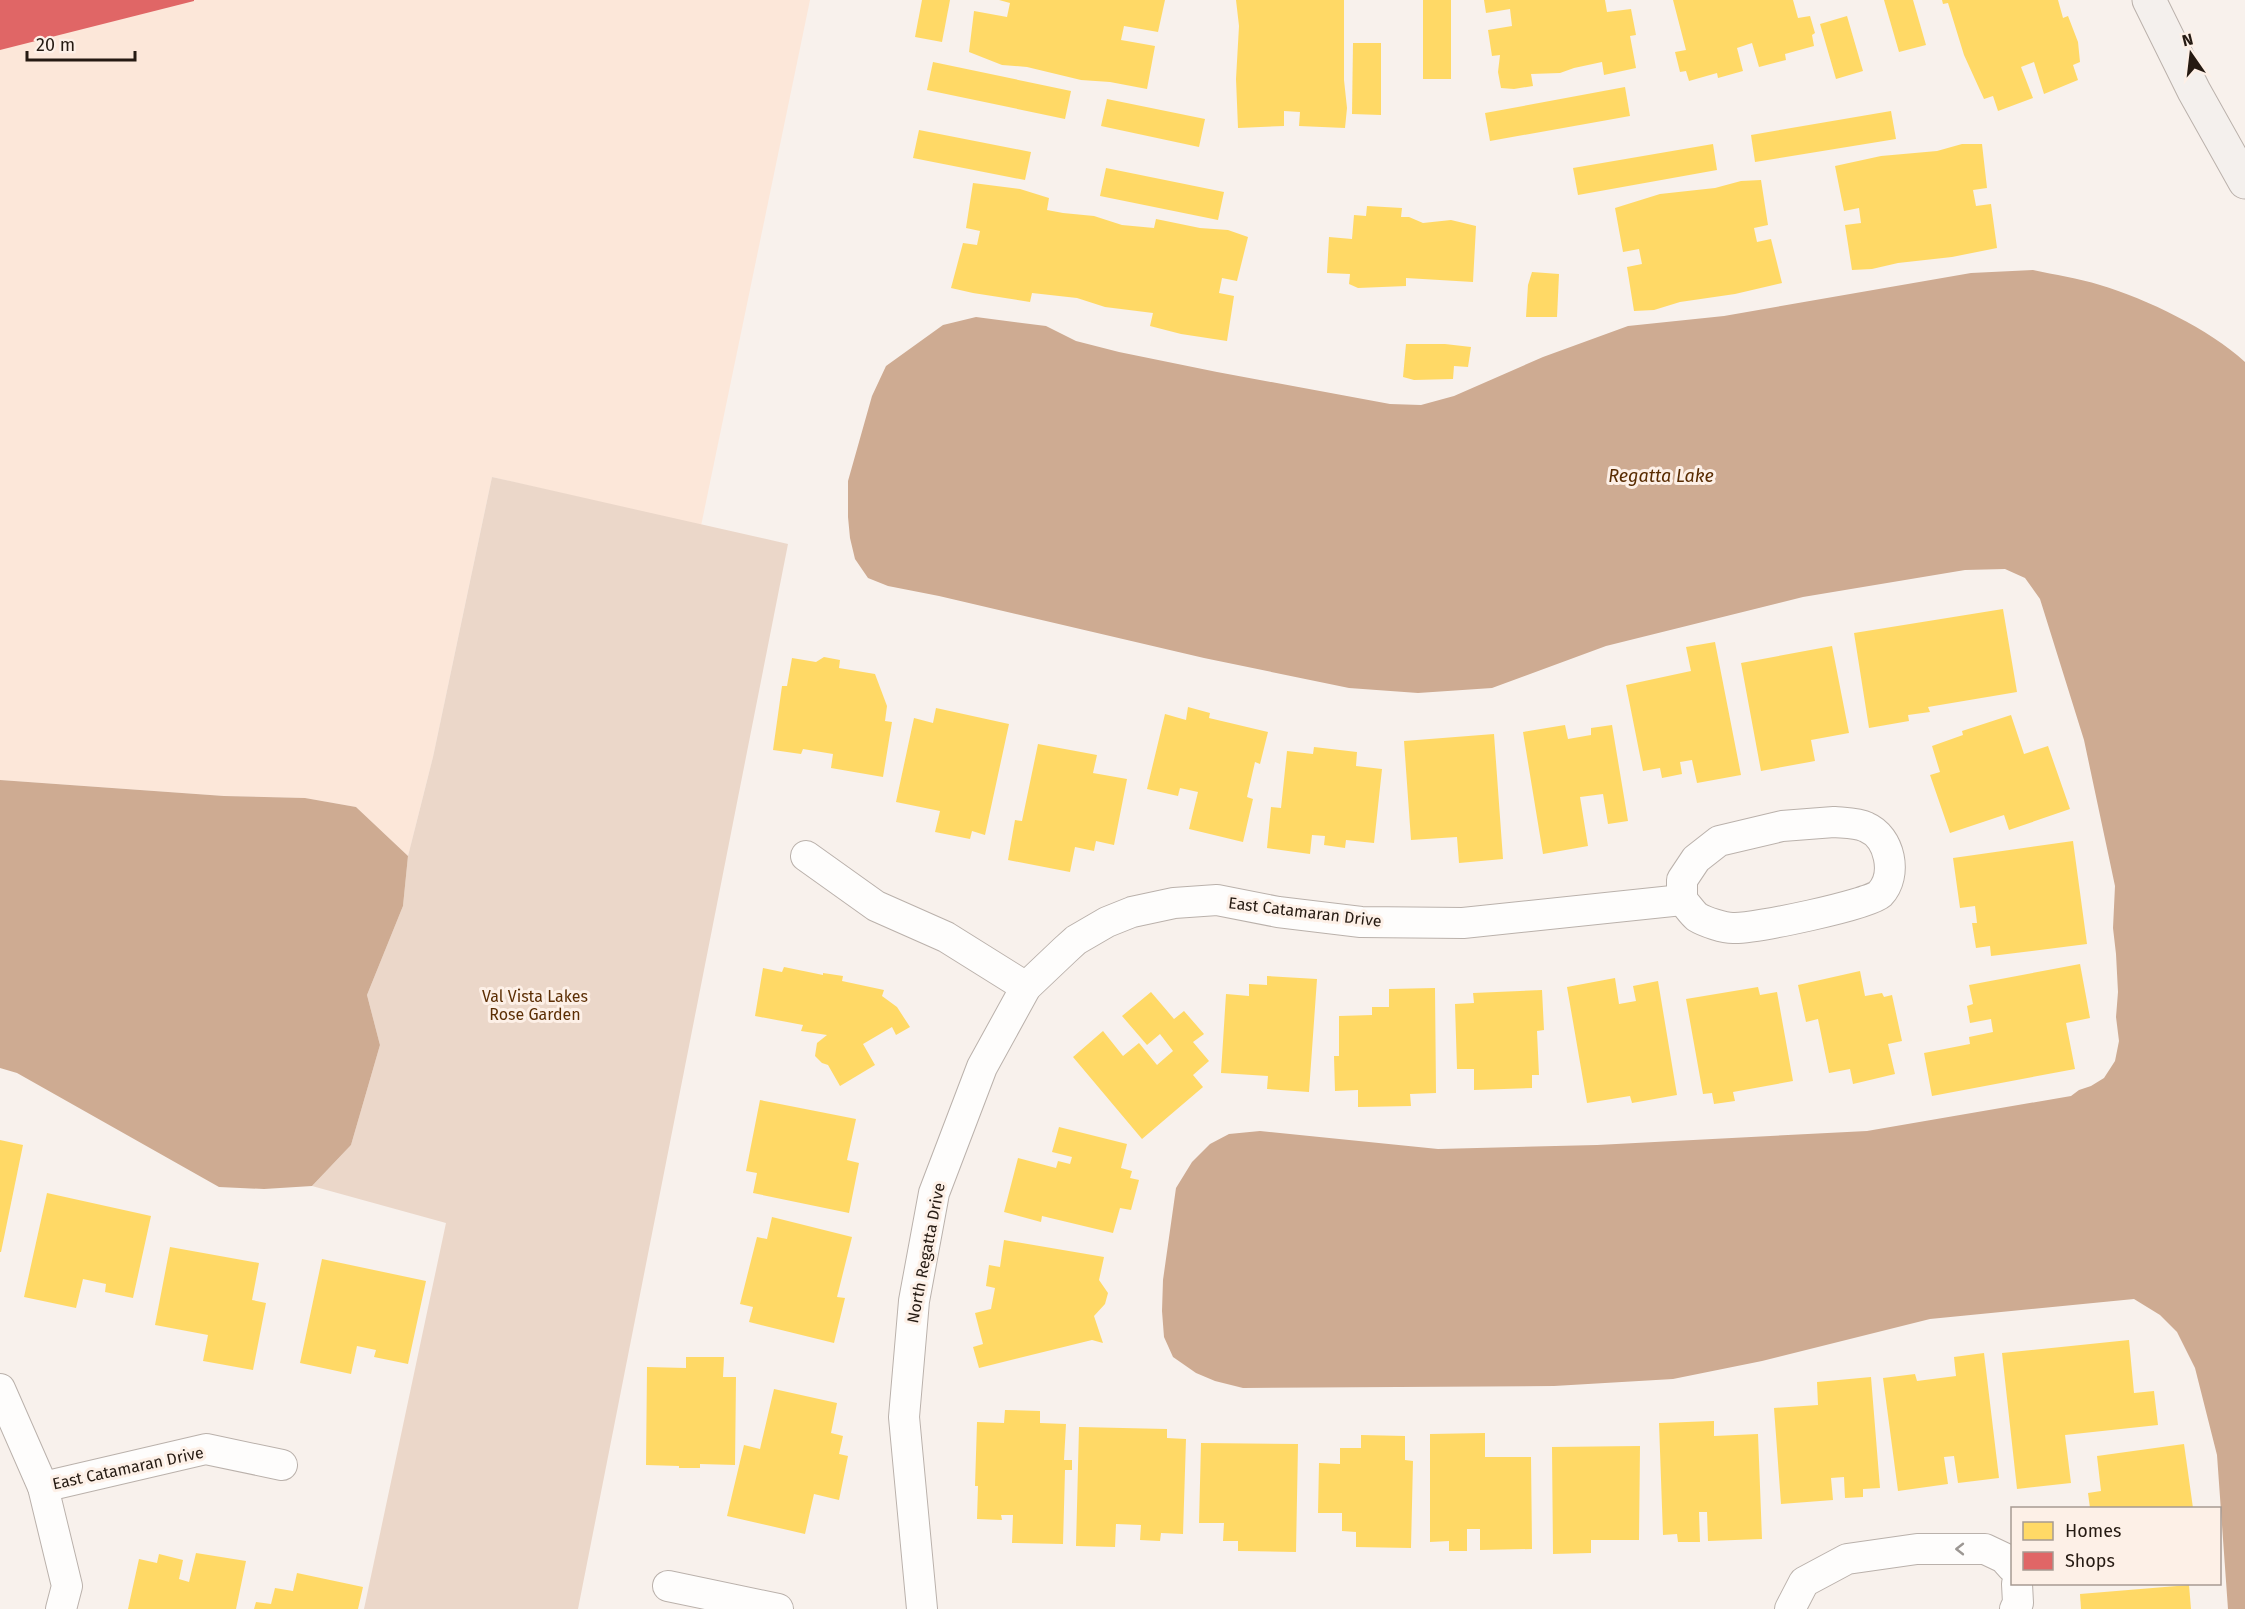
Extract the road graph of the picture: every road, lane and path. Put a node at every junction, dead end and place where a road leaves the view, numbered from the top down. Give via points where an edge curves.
1 (2149, 0) edge
2 (2245, 182) edge
3 (806, 856) dead end
4 (1682, 900) junction
5 (1026, 987) junction
6 (0, 1389) edge
7 (282, 1465) dead end
8 (43, 1487) junction
9 (2011, 1565) edge
10 (2017, 1585) edge
11 (668, 1586) dead end
12 (61, 1609) edge
13 (778, 1609) edge
14 (922, 1609) edge
15 (1790, 1609) edge
16 (2015, 1609) edge

1 - 2 street
3 - 5 street via 876,906 946,937
4 - 4 street via 1698,918 1731,929 1764,926 1879,895 1889,881 1890,860 1882,841 1866,827 1834,822 1782,826 1719,841 1696,859 1682,880
4 - 5 street, East Catamaran Drive via 1463,923 1361,922 1217,900 1174,903 1107,922 1076,940
5 - 14 street, North Regatta Drive via 981,1067 934,1193 914,1301 904,1417
6 - 8 street, East Catamaran Drive
7 - 8 street, East Catamaran Drive via 206,1449
8 - 12 street via 67,1586
9 -> 15 street via 1985,1549 1917,1549 1847,1559 1804,1582
10 - 16 street
11 - 13 street

